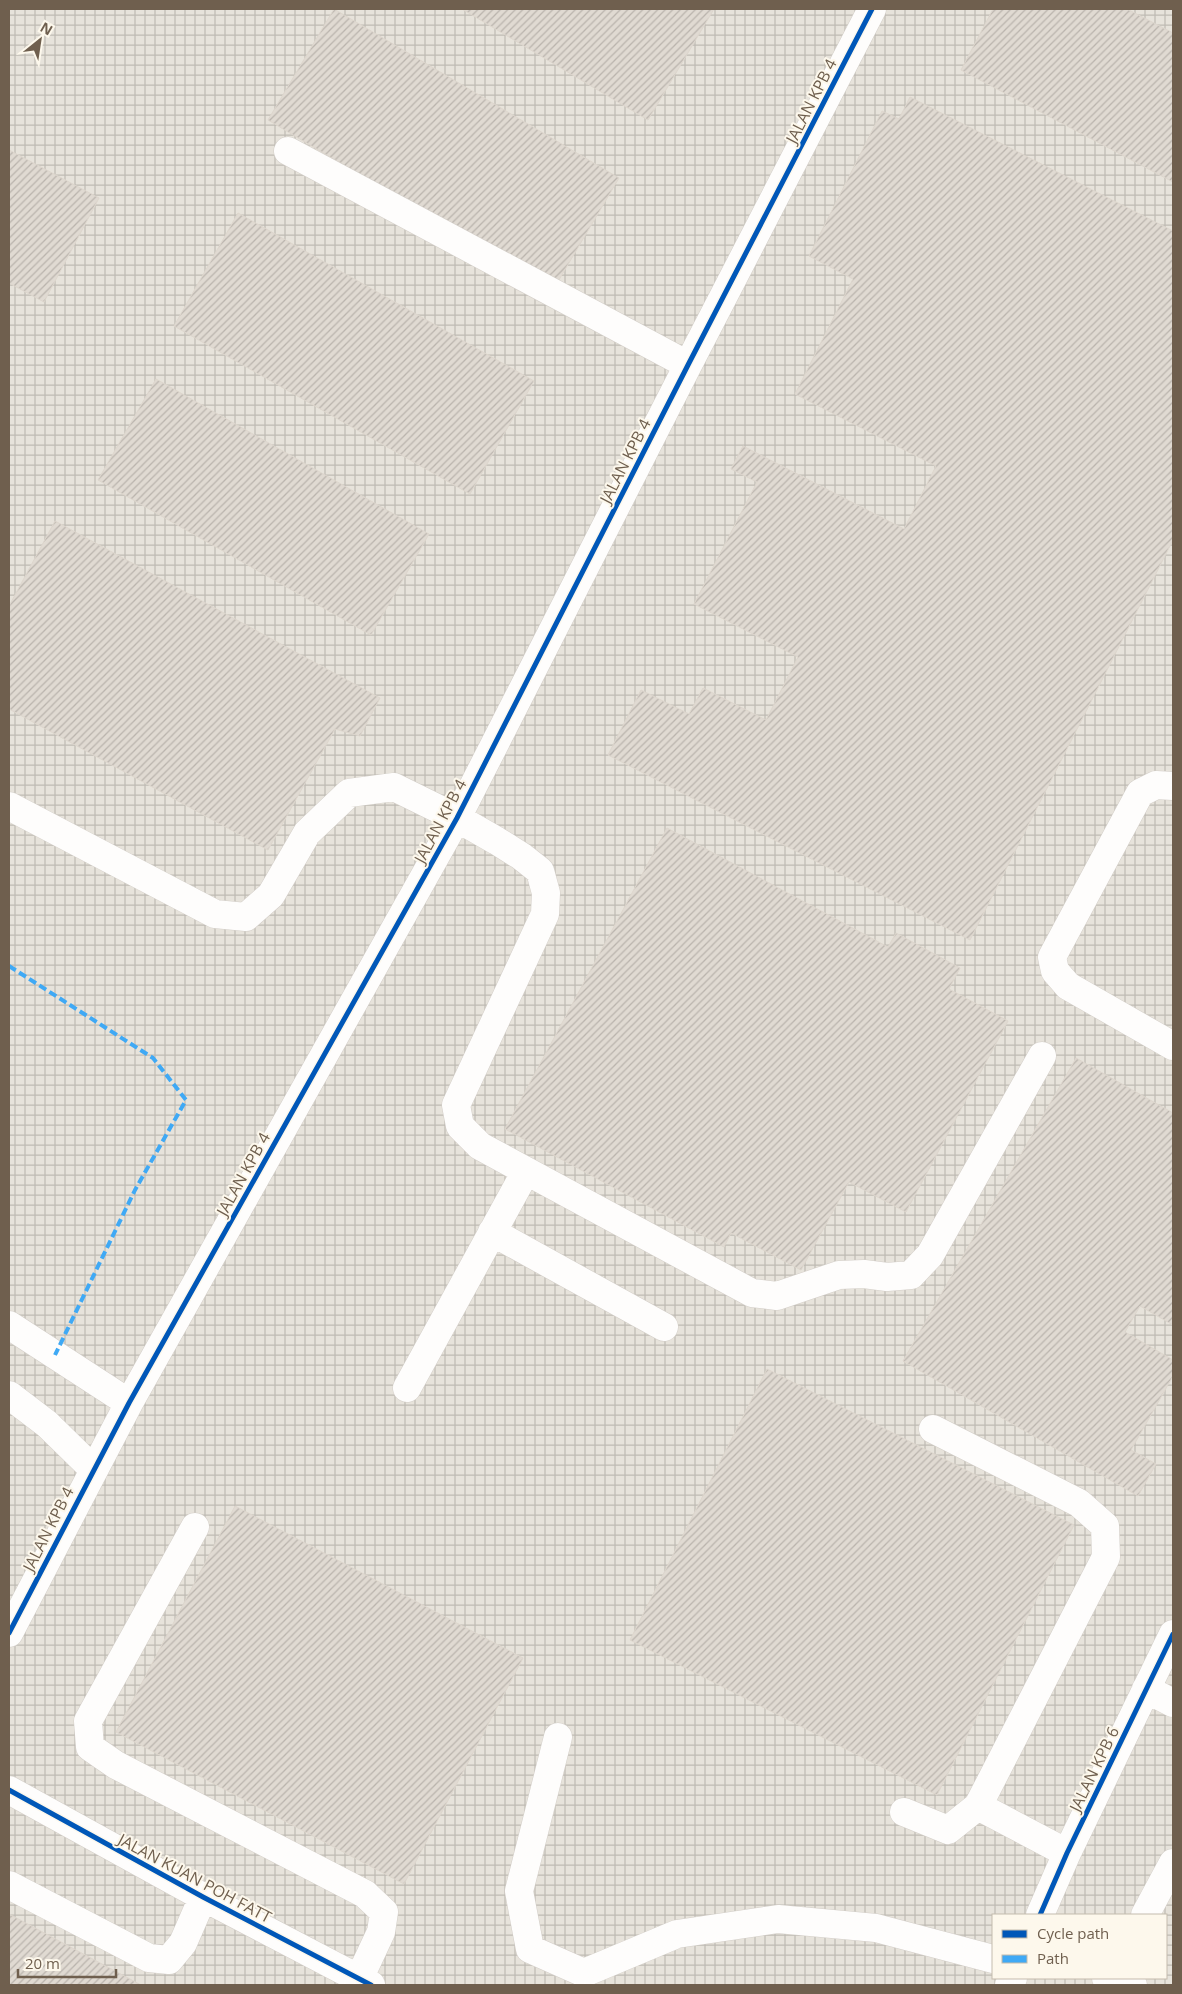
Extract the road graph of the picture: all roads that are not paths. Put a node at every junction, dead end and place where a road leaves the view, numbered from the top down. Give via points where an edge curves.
1 (872, 9) edge
2 (288, 151) dead end
3 (688, 365) junction
4 (1173, 786) edge
5 (9, 806) edge
6 (457, 818) junction
7 (1173, 1046) edge
8 (1042, 1056) dead end
9 (526, 1171) junction
10 (492, 1232) junction
11 (9, 1325) edge
12 (664, 1327) dead end
13 (406, 1388) dead end
14 (9, 1395) edge
15 (128, 1403) junction
16 (932, 1429) dead end
17 (93, 1469) junction
18 (195, 1527) dead end
19 (9, 1633) edge
20 (1173, 1634) edge
21 (1146, 1689) junction
22 (1173, 1703) edge
23 (558, 1737) dead end
24 (9, 1790) edge
25 (978, 1806) junction
26 (904, 1812) dead end
27 (1067, 1853) junction
28 (1173, 1863) edge
29 (9, 1885) edge
30 (203, 1897) junction
31 (1040, 1914) edge
32 (1146, 1914) edge
33 (992, 1958) edge
34 (365, 1982) edge

1 - 3 street, JALAN KPB 4
2 - 3 street
3 - 6 street, JALAN KPB 4
4 - 7 street via 1156,785 1140,793 1052,957 1055,971 1068,986
5 - 6 street via 215,914 246,916 271,895 308,833 349,793 394,787
6 - 9 street via 540,871 546,893 544,914 456,1105 460,1126 480,1146
6 - 15 street, JALAN KPB 4
8 - 9 street via 930,1255 911,1275 839,1275 777,1296 752,1293
9 - 10 street
10 - 12 street
10 - 13 street
11 - 15 street
14 - 17 street via 47,1424
15 - 17 street, JALAN KPB 4
16 - 25 street via 1079,1503 1105,1526 1106,1556
17 - 19 street, JALAN KPB 4
18 - 34 street via 88,1721 90,1747 116,1765 365,1894 384,1912
20 - 21 street, JALAN KPB 6
21 - 22 street
21 - 27 street, JALAN KPB 6
23 - 33 street via 518,1891 530,1949 584,1974 677,1934 778,1919 876,1928
24 - 30 street, JALAN KUAN POH FATT
25 - 26 street via 948,1830
25 - 27 street
27 - 31 street, JALAN KPB 6
28 - 32 street
29 - 30 street via 149,1958 169,1960 183,1943
30 - 34 street, JALAN KUAN POH FATT

